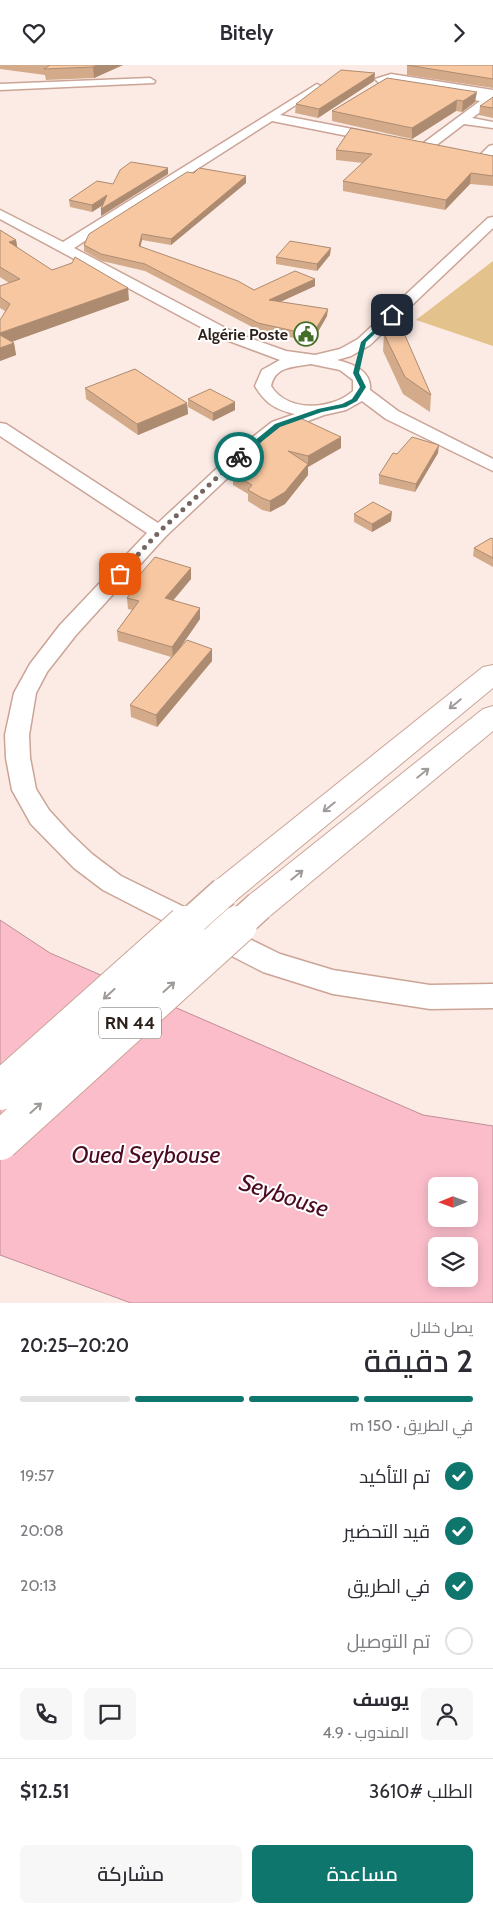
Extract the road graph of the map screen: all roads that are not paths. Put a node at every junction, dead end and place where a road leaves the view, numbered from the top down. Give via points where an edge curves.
1 (150, 81) dead end
2 (380, 85) edge
3 (0, 87) edge
4 (317, 87) edge
5 (492, 95) edge
6 (271, 117) junction
7 (463, 120) junction
8 (493, 125) edge
9 (388, 139) edge
10 (493, 149) edge
11 (445, 151) edge
12 (483, 158) edge
13 (0, 214) edge
14 (493, 221) edge
15 (64, 248) junction
16 (227, 335) junction
17 (364, 342) junction
18 (312, 360) junction
19 (268, 373) junction
20 (356, 373) junction
21 (361, 392) junction
22 (267, 394) junction
23 (329, 409) junction
24 (414, 427) junction
25 (0, 428) edge
26 (247, 449) junction
27 (493, 466) edge
28 (159, 532) junction
29 (493, 674) edge
30 (487, 723) edge
31 (493, 996) edge
32 (0, 1091) edge
33 (0, 1141) edge

1 - 3 street
2 - 5 street
4 - 6 street
5 - 7 street
6 - 9 street
6 - 15 street
7 - 8 street
7 - 11 street via 422,146
10 - 12 street
13 - 15 street
14 - 17 street
15 - 16 street
16 - 18 street via 283,356
16 - 19 street via 256,357
17 - 18 street via 345,353
17 - 20 street
18 - 19 street via 284,364
18 - 20 street via 339,364
19 - 22 street via 263,386
20 - 21 street via 362,383
21 - 23 street via 350,403
21 - 24 street via 382,409
22 - 23 street via 288,407
22 - 26 street via 262,427
23 - 24 street via 372,414
23 - 26 street via 278,426
24 - 27 street
25 - 28 street
26 - 28 street
28 - 31 street via 68,630 38,669 25,693 17,735 18,758 24,790 40,817 83,861 112,883 273,964 333,982 430,997
29 -> 32 highway, RN 44, bridge via 224,893
33 -> 30 highway, RN 44, bridge via 259,906

